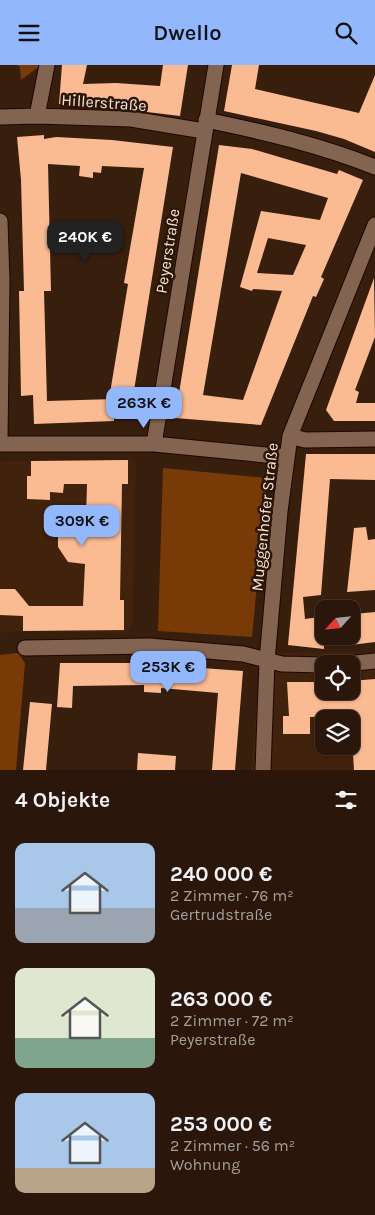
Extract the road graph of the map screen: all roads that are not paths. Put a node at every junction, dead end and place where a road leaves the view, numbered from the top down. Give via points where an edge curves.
1 (47, 65) edge
2 (216, 65) edge
3 (38, 116) junction
4 (0, 117) edge
5 (205, 125) junction
6 (375, 167) edge
7 (0, 221) edge
8 (375, 225) edge
9 (290, 436) junction
10 (0, 439) edge
11 (375, 439) edge
12 (0, 444) edge
13 (154, 444) junction
14 (286, 457) junction
15 (25, 648) dead end
16 (267, 661) junction
17 (375, 661) edge
18 (360, 663) edge
19 (315, 665) edge
20 (263, 770) edge

1 - 3 street
2 - 5 street, Peyerstraße
3 - 4 street, Hillerstraße
3 - 5 street, Hillerstraße
5 - 6 street, Hillerstraße via 310,143
5 - 13 street, Peyerstraße
7 - 10 street
8 - 9 street, Muggenhofer Straße
9 - 11 street via 305,440
9 - 14 street, Muggenhofer Straße
12 - 13 street
13 - 14 street
14 - 16 street, Muggenhofer Straße
15 - 16 street via 150,645 244,654
16 - 19 street
16 - 20 street, Muggenhofer Straße
17 - 18 street

